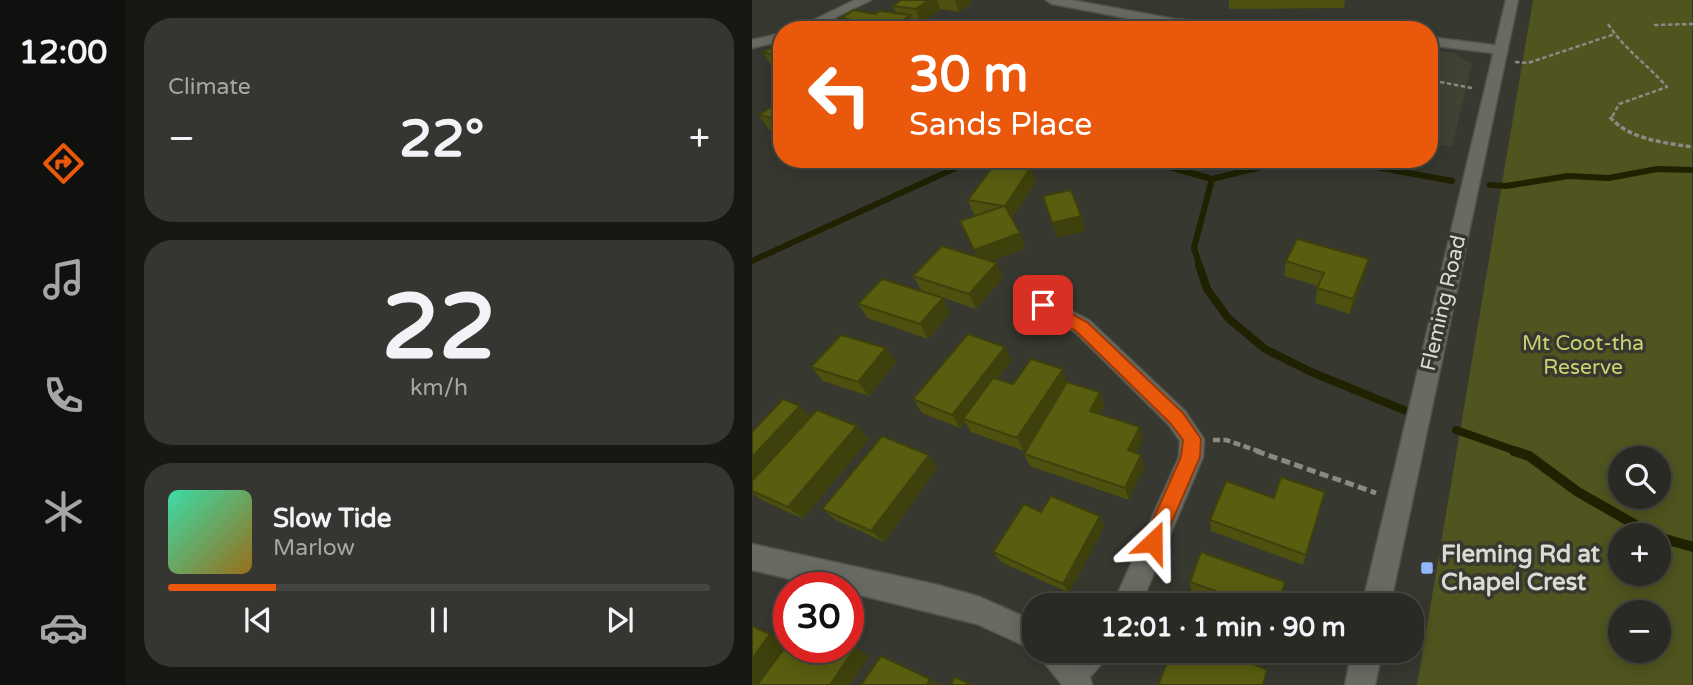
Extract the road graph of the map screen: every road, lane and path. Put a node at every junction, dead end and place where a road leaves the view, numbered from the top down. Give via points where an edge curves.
1 (865, 0) edge
2 (1052, 0) edge
3 (1512, 0) edge
4 (819, 21) edge
5 (1163, 21) edge
6 (1608, 24) dead end
7 (1692, 24) edge
8 (1654, 25) dead end
9 (1615, 34) junction
10 (773, 39) edge
11 (1438, 43) edge
12 (752, 44) edge
13 (1499, 55) junction
14 (1440, 82) dead end
15 (1472, 88) dead end
16 (1692, 147) edge
17 (1043, 305) dead end
18 (1192, 439) junction
19 (1376, 493) dead end
20 (752, 557) edge
21 (1132, 593) edge
22 (1379, 593) edge
23 (1022, 630) edge
24 (1365, 663) edge
25 (1360, 685) edge

1 - 4 street
2 - 5 street
3 - 13 street, Fleming Road
6 - 9 path
7 - 8 path
9 - 13 path via 1528,63
9 - 16 path via 1667,87 1619,104 1610,117 1620,129
10 - 12 street
11 - 13 street
13 - 22 street, Fleming Road
14 - 15 path
17 - 18 street via 1082,327 1177,418
18 - 19 path via 1226,440
18 - 21 street via 1191,457
20 - 23 street via 938,599
24 - 25 street

